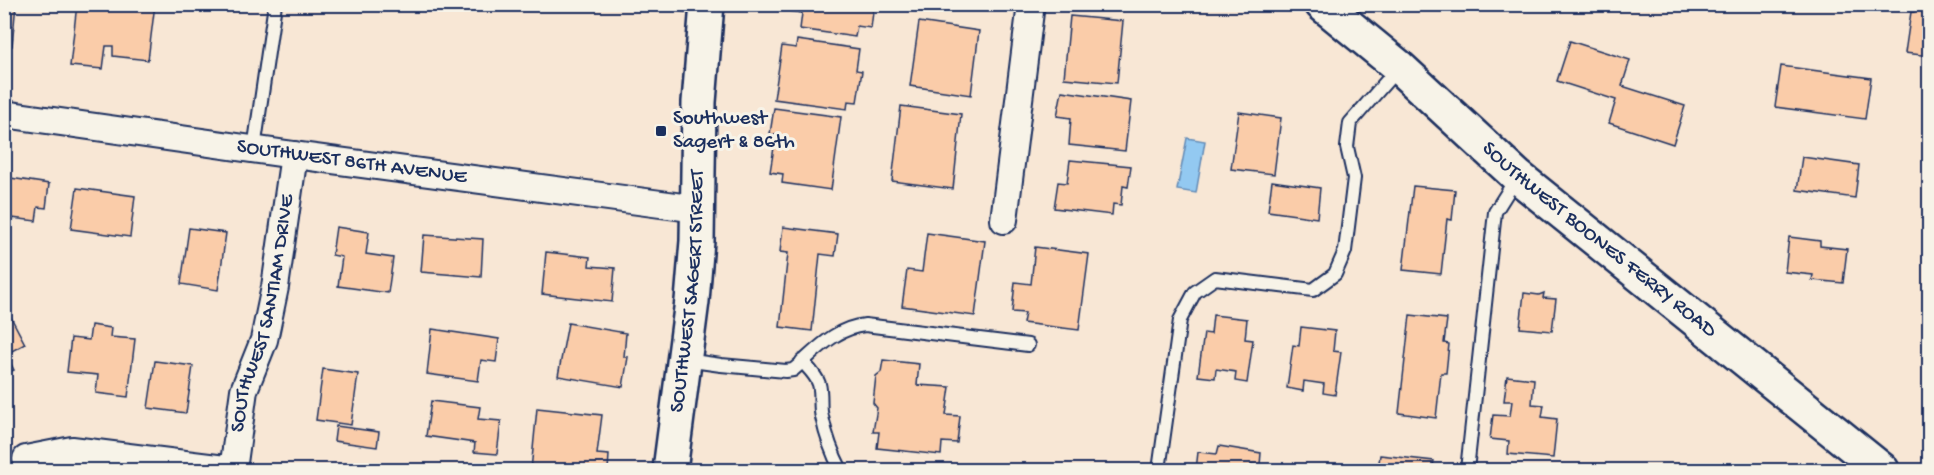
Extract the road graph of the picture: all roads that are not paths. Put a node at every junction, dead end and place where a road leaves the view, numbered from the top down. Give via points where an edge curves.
1 (275, 4) edge
2 (1031, 4) edge
3 (1322, 4) edge
4 (698, 6) edge
5 (1399, 67) junction
6 (4, 114) edge
7 (255, 149) junction
8 (294, 155) junction
9 (1517, 176) junction
10 (698, 209) junction
11 (1004, 220) dead end
12 (1028, 345) dead end
13 (684, 359) junction
14 (802, 361) junction
15 (26, 459) dead end
16 (233, 470) edge
17 (670, 471) edge
18 (841, 471) edge
19 (1159, 471) edge
20 (1467, 471) edge
21 (1882, 471) edge

1 - 7 lane
2 - 11 street
3 - 5 main road, SOUTHWEST BOONES FERRY ROAD
4 - 10 main road, SOUTHWEST SAGERT STREET
5 - 9 main road, SOUTHWEST BOONES FERRY ROAD
5 - 19 lane via 1350,123 1347,147 1354,178 1346,250 1335,274 1312,290 1215,278 1195,292 1180,320
6 - 7 street, SOUTHWEST 86TH AVENUE
7 - 8 street, SOUTHWEST 86TH AVENUE
8 - 10 street, SOUTHWEST 86TH AVENUE
8 - 16 street, SOUTHWEST SANTIAM DRIVE via 275,287 264,340 244,390
9 - 20 lane via 1496,212
9 - 21 main road, SOUTHWEST BOONES FERRY ROAD
10 - 13 main road, SOUTHWEST SAGERT STREET
12 - 14 lane via 865,325 843,331
13 - 14 lane via 786,371
13 - 17 main road, SOUTHWEST SAGERT STREET
14 - 18 lane via 819,386 828,443
15 - 16 street via 72,450

